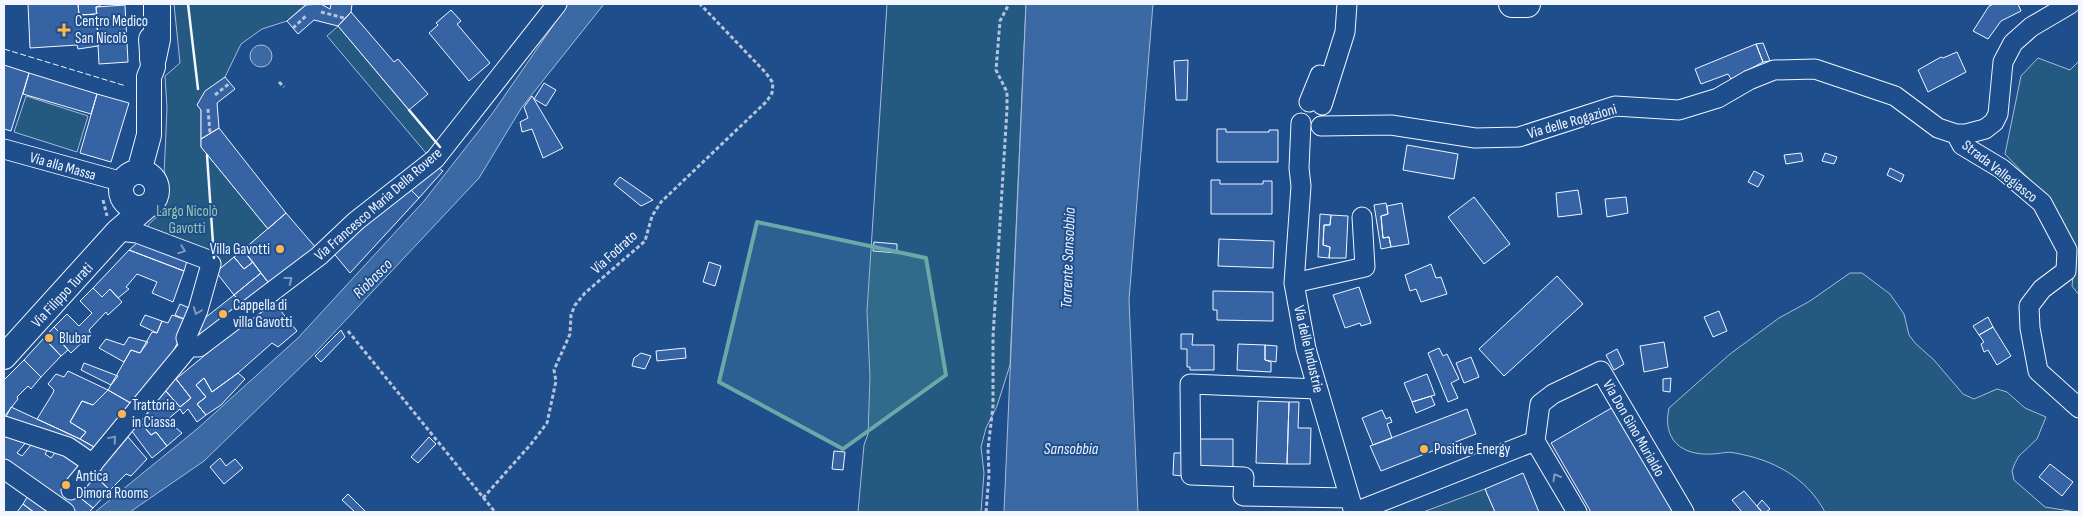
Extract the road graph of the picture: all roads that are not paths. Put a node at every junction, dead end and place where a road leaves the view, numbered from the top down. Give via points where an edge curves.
1 (149, 4) edge
2 (157, 4) edge
3 (557, 4) edge
4 (1512, 4) edge
5 (1527, 4) edge
6 (2070, 4) edge
7 (1346, 9) edge
8 (153, 62) junction
9 (1316, 116) junction
10 (1956, 134) junction
11 (4, 148) edge
12 (138, 188) junction
13 (1362, 217) dead end
14 (118, 231) junction
15 (1294, 283) junction
16 (189, 347) junction
17 (4, 357) edge
18 (1318, 389) junction
19 (2079, 408) edge
20 (4, 426) edge
21 (1535, 442) junction
22 (93, 464) junction
23 (4, 469) edge
24 (62, 504) edge
25 (1353, 507) edge
26 (1577, 512) edge
27 (1684, 512) edge

1 - 8 main road
2 - 8 highway
16 -> 3 street, Via Francesco Maria Della Rovere via 196,349 215,337 435,159
4 - 5 highway
6 - 10 street via 2031,27 2013,43 2003,62 1998,114 1994,122 1976,132
7 - 9 street, Via delle Industrie via 1345,32
8 - 12 main road via 149,136
9 - 10 street, Via delle Rogazioni via 1475,138 1519,137 1615,106 1679,110 1718,98 1774,70 1815,70 1895,96 1938,128
9 - 15 street, Via delle Industrie via 1301,180
10 - 19 street, Strada Vallegiasco via 1962,145 2002,169 2042,203 2067,250 2066,271 2042,289 2029,306 2030,328 2038,371
11 - 12 street, Via alla Massa
12 - 14 main road, Via Filippo Turati
13 - 15 street via 1365,268
14 -> 16 street via 137,233 206,259 211,264 198,310 186,335
14 - 17 main road, Via Filippo Turati
15 - 18 street, Via delle Industrie via 1306,349
22 -> 16 street
18 - 25 street, Via delle Industrie
18 - 25 street via 1190,384 1191,475 1244,477 1243,496
20 - 22 street via 68,447
21 - 25 street
26 -> 21 street
21 - 27 street, Via Don Gino Murialdo via 1540,404 1553,394 1601,371
22 - 24 street
23 - 24 street

